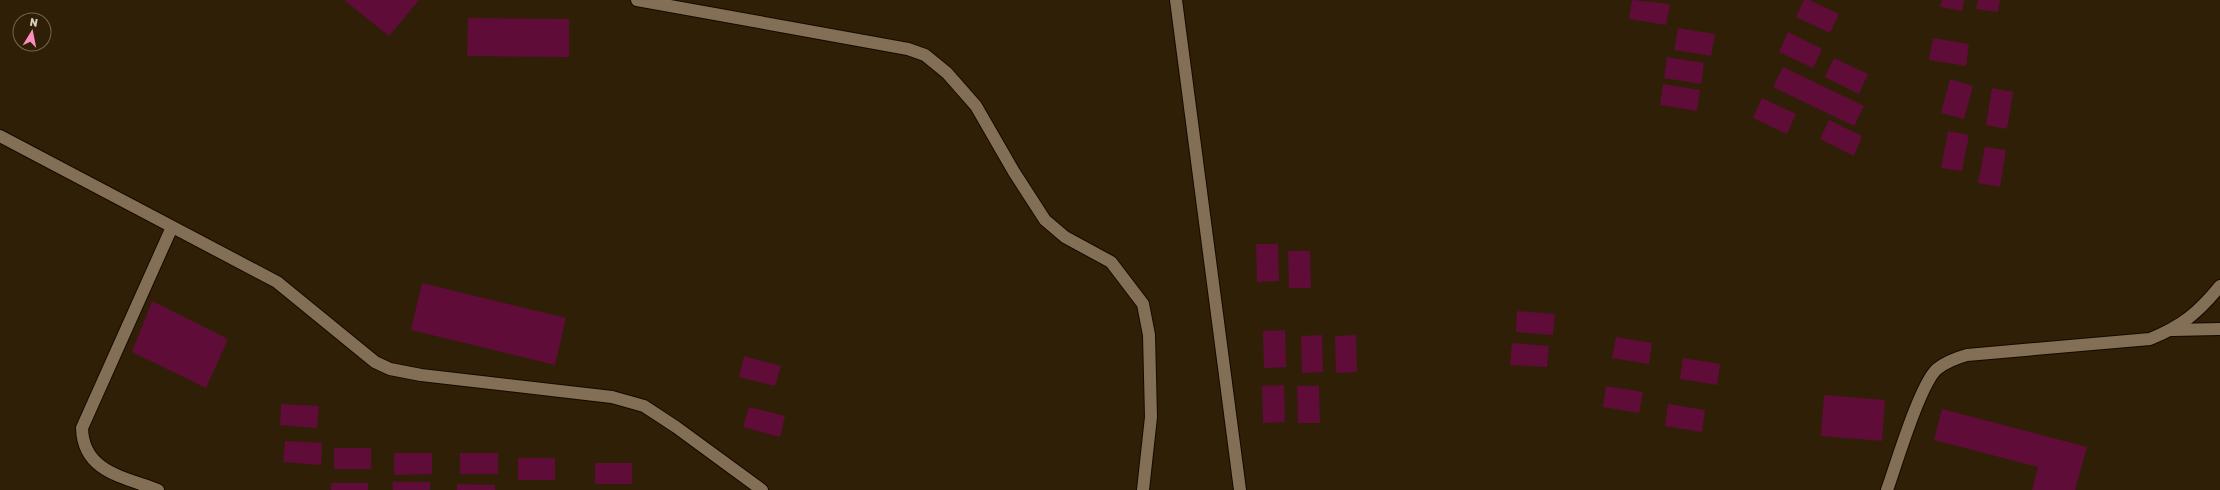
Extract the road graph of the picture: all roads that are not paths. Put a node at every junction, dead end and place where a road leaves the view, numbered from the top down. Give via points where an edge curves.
1 (637, 0) edge
2 (1176, 0) edge
3 (0, 136) edge
4 (172, 227) junction
5 (2220, 286) edge
6 (2220, 329) edge
7 (2172, 330) junction
8 (158, 490) edge
9 (762, 490) edge
10 (1143, 490) edge
11 (1240, 490) edge
12 (1887, 490) edge

1 - 10 street via 925,54 947,73 976,106 1045,220 1066,237 1111,262 1143,304 1149,335 1151,417
2 - 11 street
3 - 4 street
4 - 8 street via 82,428 82,442 95,463 106,470
4 - 9 street via 277,282 375,362 390,369 421,375 612,397 644,406
5 - 7 street via 2201,309
6 - 7 street
7 - 12 street via 2150,339 1967,355 1952,360 1936,370 1929,379

